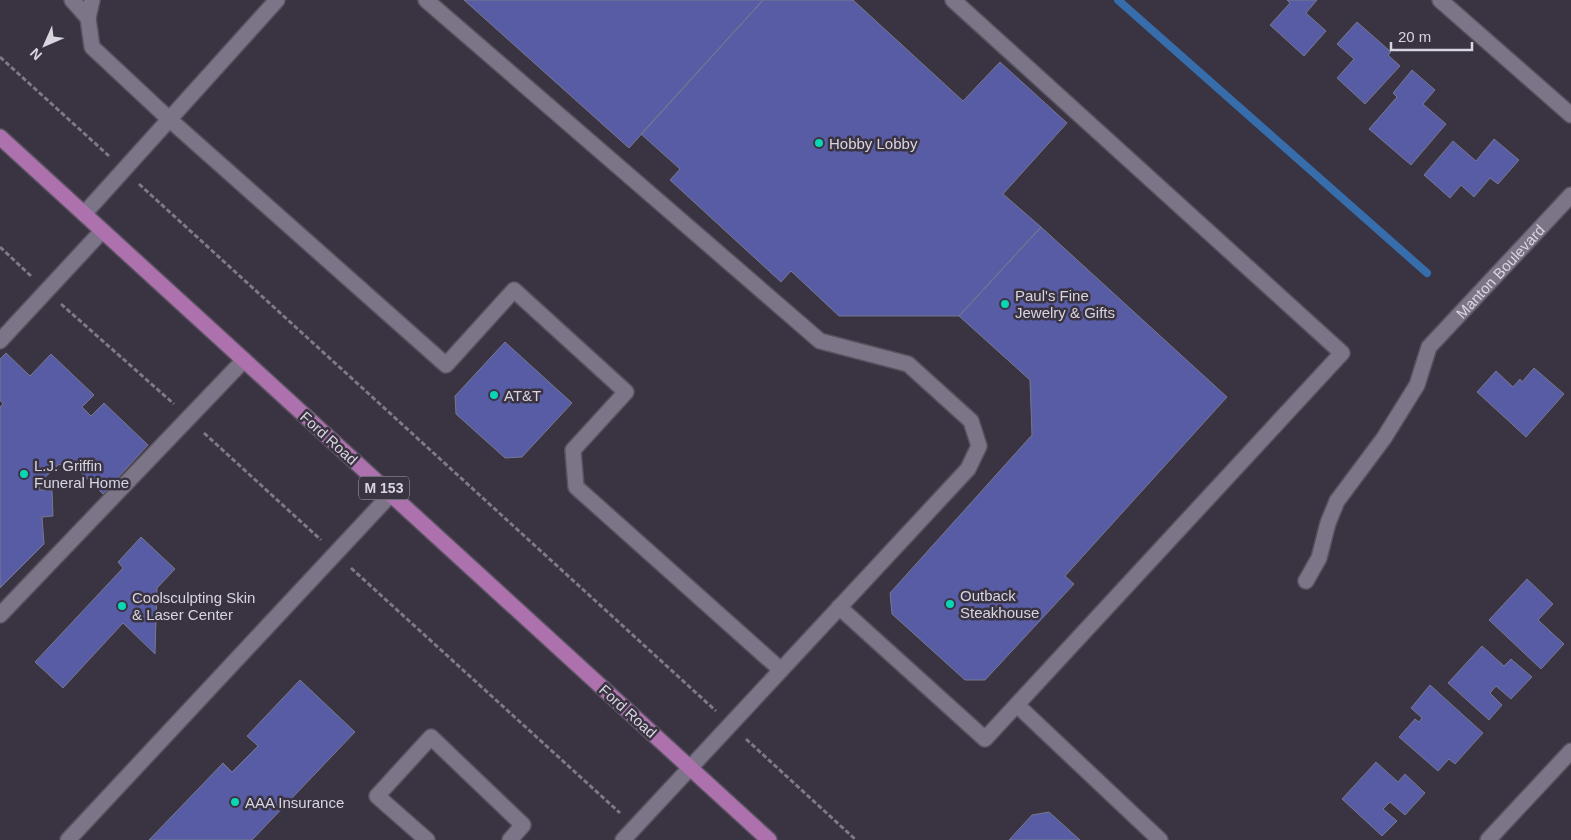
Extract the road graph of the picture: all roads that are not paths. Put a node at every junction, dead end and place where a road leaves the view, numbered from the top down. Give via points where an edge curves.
1 (72, 0) edge
2 (92, 0) edge
3 (277, 0) edge
4 (426, 0) edge
5 (953, 0) edge
6 (1440, 0) edge
7 (88, 18) junction
8 (1571, 115) edge
9 (169, 119) junction
10 (0, 137) edge
11 (1571, 195) edge
12 (84, 214) junction
13 (102, 231) junction
14 (0, 341) edge
15 (244, 360) junction
16 (391, 494) junction
17 (1306, 581) dead end
18 (839, 607) junction
19 (0, 614) edge
20 (781, 670) junction
21 (1017, 705) junction
22 (1571, 751) edge
23 (690, 768) junction
24 (68, 840) edge
25 (427, 840) edge
26 (510, 840) edge
27 (623, 840) edge
28 (769, 840) edge
29 (1160, 840) edge
30 (1488, 840) edge

1 - 7 street
2 - 7 street
3 - 9 street
4 - 18 street via 820,341 908,364 971,421 978,446 968,468
5 - 21 street via 1342,353
6 - 8 street
7 - 9 street via 92,47
9 - 12 street
9 - 20 street via 446,365 514,290 522,297 626,392 573,450 576,487
10 - 12 main road, Ford Road / M 153
11 - 17 street, Manton Boulevard via 1429,347 1417,385 1384,438 1337,501 1319,558
12 - 13 main road, Ford Road / M 153
13 - 14 street
13 - 15 main road, Ford Road / M 153
15 - 16 main road, Ford Road / M 153
15 - 19 street
16 - 23 main road, Ford Road / M 153
16 - 24 street
18 - 20 street
18 - 21 street via 985,739
20 - 23 street
21 - 29 street
22 - 30 street
23 - 27 street
23 - 28 main road, Ford Road / M 153
25 - 26 street via 377,796 431,737 524,825

